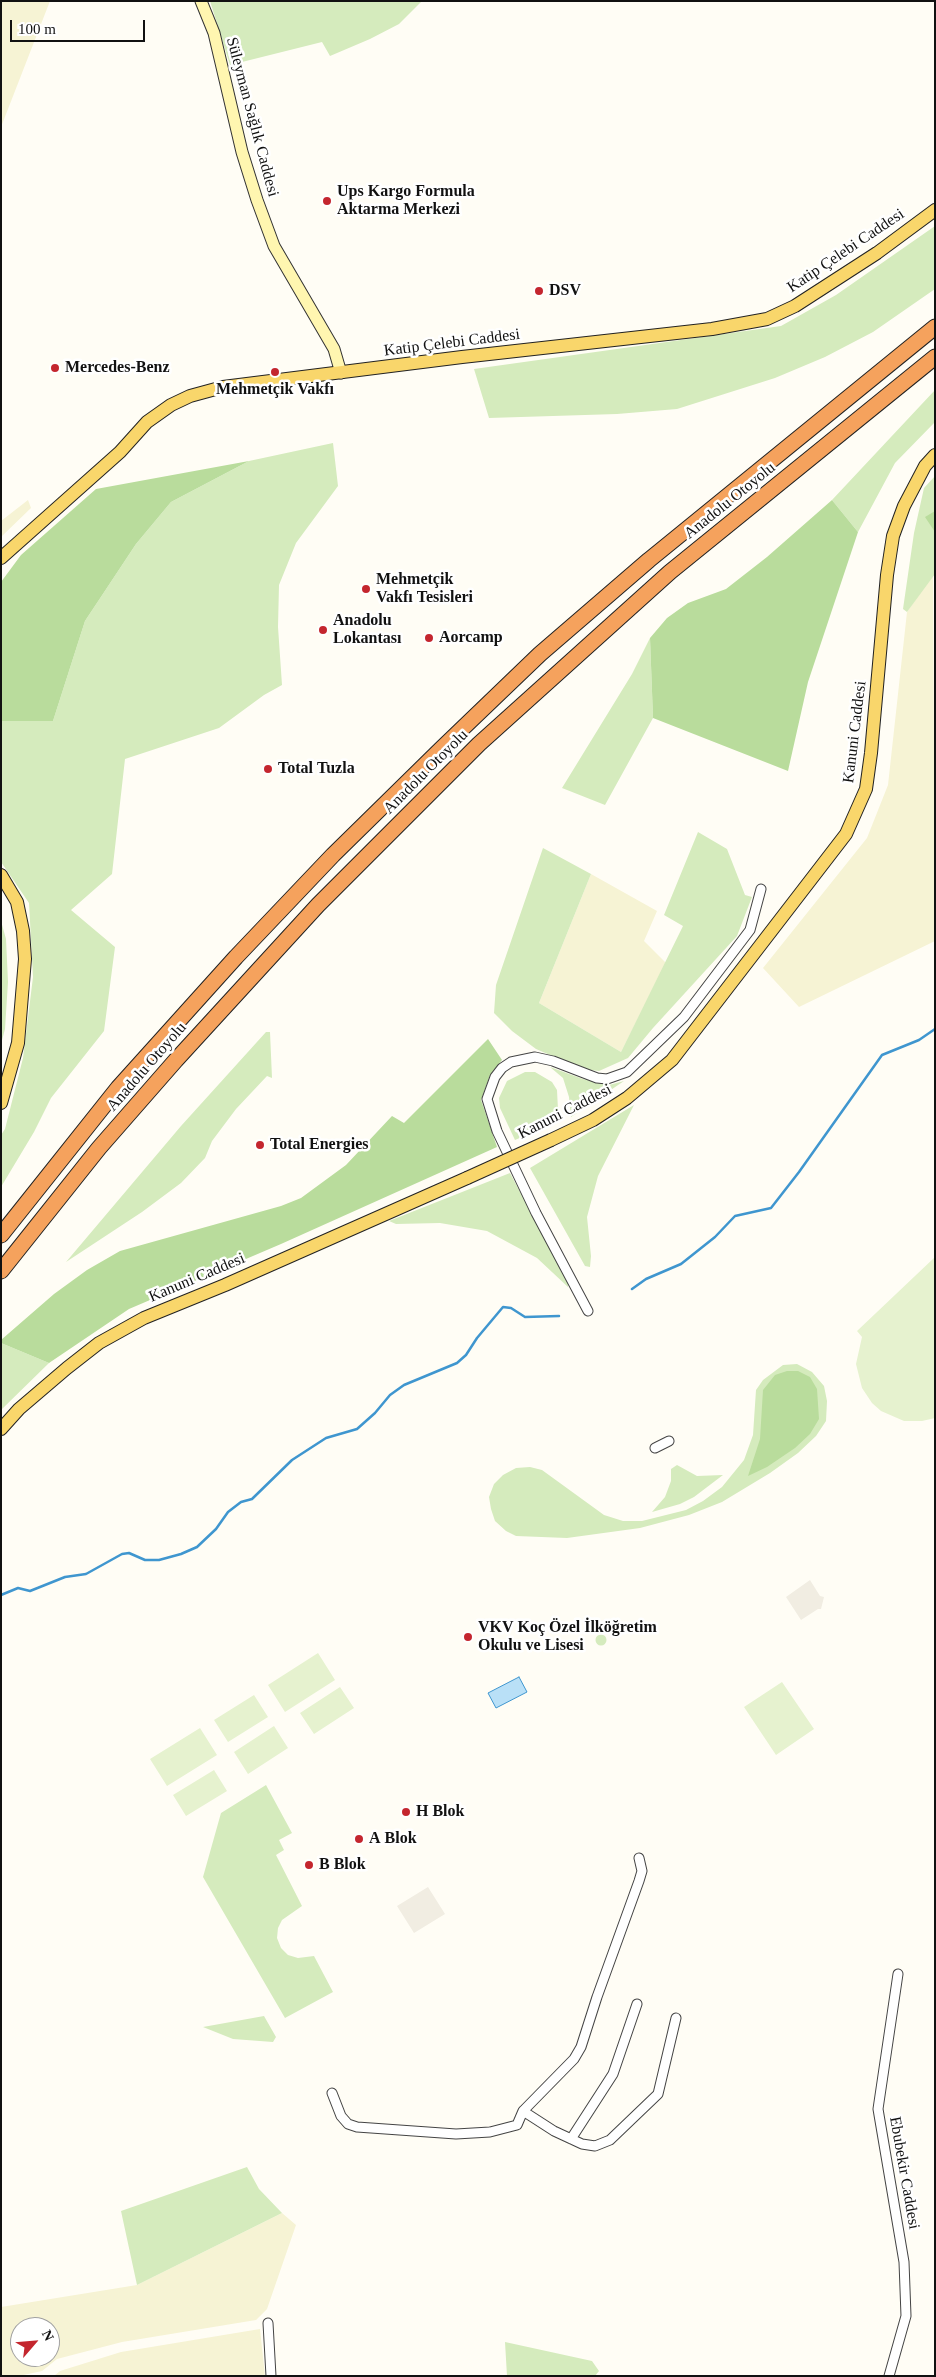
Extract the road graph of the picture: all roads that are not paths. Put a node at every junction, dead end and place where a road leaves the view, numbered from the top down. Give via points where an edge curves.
1 (202, 1) edge
2 (935, 210) edge
3 (935, 327) edge
4 (935, 357) edge
5 (341, 373) junction
6 (935, 455) edge
7 (1, 558) edge
8 (1, 875) edge
9 (761, 889) dead end
10 (1, 1103) edge
11 (1, 1235) edge
12 (1, 1271) edge
13 (588, 1311) dead end
14 (1, 1429) edge
15 (669, 1441) dead end
16 (655, 1448) dead end
17 (639, 1858) dead end
18 (898, 1974) dead end
19 (637, 2004) dead end
20 (676, 2018) dead end
21 (332, 2093) dead end
22 (523, 2110) junction
23 (571, 2139) junction
24 (268, 2323) dead end
25 (271, 2376) edge
26 (889, 2376) edge

1 - 5 street, Süleyman Sağlık Caddesi via 214,33 242,152 274,246 334,349
2 - 5 main road, Katip Çelebi Caddesi via 877,254 795,306 767,319 712,329
3 - 11 highway, Anadolu Otoyolu via 649,560 540,654 441,749 332,855 236,957 118,1088
4 - 12 highway, Anadolu Otoyolu via 670,572 479,744 318,905 176,1060 99,1148
5 - 7 main road, Katip Çelebi Caddesi via 223,387 171,405 147,422 120,452
6 - 14 main road, Kanuni Caddesi, bridge via 904,506 893,536 866,789 846,834 672,1060 627,1098 593,1120 468,1178 144,1318 99,1343 19,1409
8 - 10 main road via 17,902 24,931 25,959 18,1043
9 - 13 street via 750,930 684,1017 627,1072 607,1079 597,1078 535,1057 511,1062 495,1077 487,1099 497,1131
15 - 16 street
17 - 22 street via 640,1882 580,2047 574,2059
18 - 26 street, Ebubekir Caddesi via 878,2109 904,2262 906,2316
19 - 23 street via 614,2074
20 - 23 street via 662,2085 652,2102 605,2143 588,2146
21 - 22 street via 341,2116 348,2124 357,2127 456,2134 490,2132 517,2125
22 - 23 street
24 - 25 street

